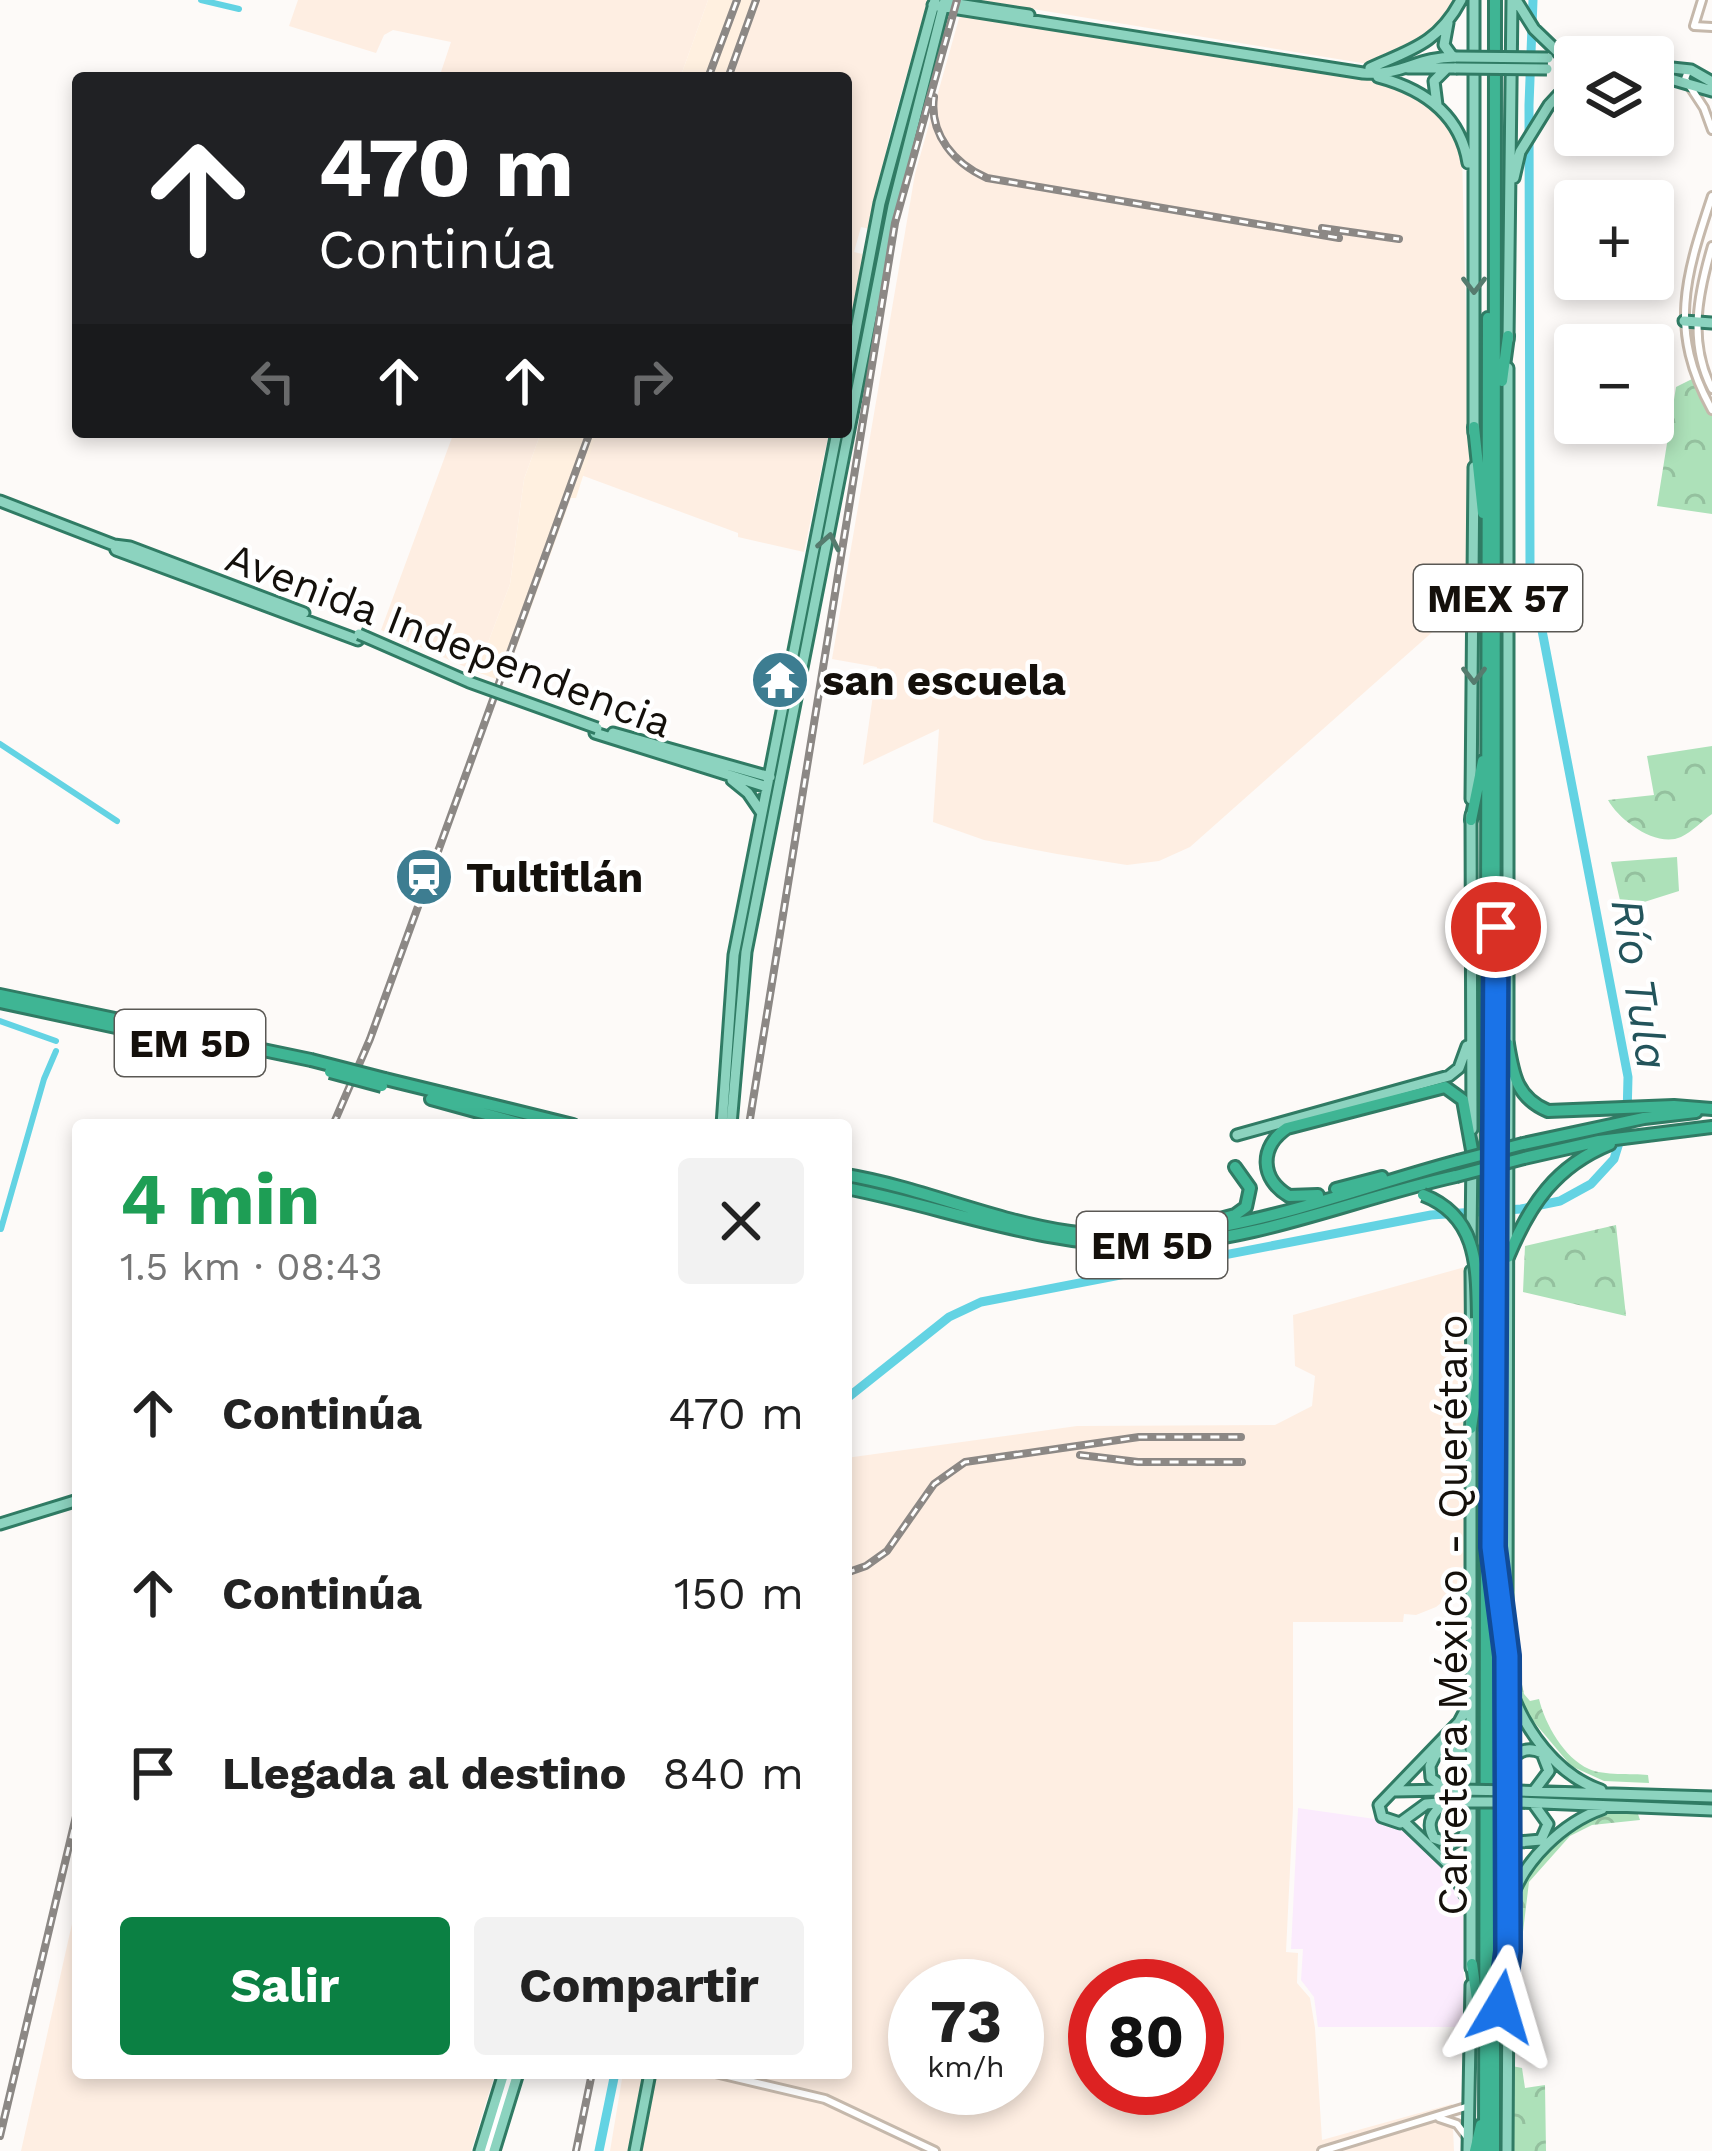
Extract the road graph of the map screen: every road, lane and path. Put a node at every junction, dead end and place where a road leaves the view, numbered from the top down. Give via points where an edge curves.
1 (1461, 0) edge
2 (1474, 0) edge
3 (1512, 0) edge
4 (1702, 0) edge
5 (939, 2) edge
6 (1494, 2) edge
7 (1450, 18) junction
8 (1712, 27) edge
9 (1554, 50) edge
10 (1454, 62) junction
11 (1554, 64) edge
12 (1366, 71) junction
13 (1674, 74) edge
14 (1689, 76) junction
15 (1710, 84) edge
16 (1554, 99) edge
17 (1440, 110) junction
18 (1712, 130) edge
19 (1712, 196) edge
20 (1509, 205) junction
21 (1473, 210) junction
22 (1712, 246) edge
23 (1690, 321) junction
24 (1712, 323) edge
25 (1508, 336) junction
26 (852, 350) edge
27 (1712, 389) edge
28 (852, 403) edge
29 (1712, 410) edge
30 (1497, 420) junction
31 (1474, 427) junction
32 (836, 438) edge
33 (845, 438) edge
34 (0, 501) edge
35 (1489, 543) junction
36 (1489, 722) junction
37 (596, 730) junction
38 (728, 777) junction
39 (773, 783) junction
40 (761, 813) junction
41 (1471, 820) junction
42 (0, 998) edge
43 (1471, 1023) junction
44 (1508, 1045) junction
45 (446, 1100) junction
46 (1712, 1110) edge
47 (1644, 1112) junction
48 (507, 1119) edge
49 (543, 1119) edge
50 (726, 1119) edge
51 (727, 1119) edge
52 (1712, 1130) edge
53 (1237, 1135) dead end
54 (1627, 1137) junction
55 (1472, 1150) junction
56 (1524, 1151) junction
57 (1235, 1167) dead end
58 (1432, 1168) junction
59 (852, 1176) edge
60 (852, 1189) edge
61 (1377, 1196) junction
62 (1484, 1197) junction
63 (1489, 1234) junction
64 (1114, 1235) junction
65 (1512, 1235) junction
66 (1508, 1257) joint
67 (1471, 1428) junction
68 (72, 1502) edge
69 (0, 1524) edge
70 (1493, 1547) junction
71 (1507, 1656) junction
72 (1507, 1678) junction
73 (1469, 1700) junction
74 (1506, 1767) junction
75 (1469, 1776) junction
76 (1390, 1792) junction
77 (1450, 1796) junction
78 (1534, 1797) junction
79 (1712, 1797) edge
80 (1611, 1800) junction
81 (1712, 1810) edge
82 (1506, 1821) junction
83 (1404, 1822) junction
84 (1469, 1823) junction
85 (1469, 1910) junction
86 (1508, 1923) junction
87 (1508, 1951) junction
88 (1472, 1964) junction
89 (1489, 2046) junction
90 (509, 2079) edge
91 (649, 2079) edge
92 (740, 2079) edge
93 (1485, 2105) junction
94 (1469, 2106) junction
95 (1435, 2118) junction
96 (1470, 2150) edge
97 (487, 2151) edge
98 (635, 2151) edge
99 (935, 2151) edge
100 (1322, 2151) edge
101 (1490, 2151) edge
102 (1507, 2151) edge

1 - 7 main road
2 - 21 main road
3 - 9 main road
3 - 20 main road
4 - 8 street via 1694,26
5 - 12 main road
5 - 26 main road via 880,203
28 -> 5 main road
6 - 30 highway, Carretera México - Querétaro / MEX 57
6 - 35 highway, Carretera México - Querétaro / MEX 57
7 - 10 main road via 1443,42
7 - 12 main road via 1411,53
10 - 11 main road, bridge
10 - 12 main road
10 - 17 main road via 1434,84
12 - 17 main road via 1412,87
13 - 14 main road
14 - 15 main road
14 - 18 street
16 - 20 main road via 1522,149
17 - 21 main road via 1465,146
19 - 23 street via 1687,279
20 - 25 main road
21 -> 31 main road
22 - 23 street
23 - 24 main road
23 - 27 street
23 - 29 street via 1694,378
25 - 30 highway
25 - 44 main road
30 - 62 highway, Carretera México - Querétaro / MEX 57
31 - 35 highway
31 -> 41 main road
32 - 39 main road
39 -> 33 main road
34 - 37 main road, Avenida Independencia, bridge
35 - 36 highway, Carretera México - Querétaro / MEX 57
36 - 41 highway
36 - 62 highway, Carretera México - Querétaro / MEX 57
37 - 38 main road, Avenida Independencia
37 - 39 main road, Avenida Independencia
38 - 39 main road, Avenida Independencia
38 - 40 main road
39 - 40 main road
39 - 51 main road
40 - 50 main road via 734,955
41 - 43 main road
42 - 45 highway, EM 5D, bridge
43 - 53 main road via 1463,1060 1449,1076
43 - 55 main road
44 - 47 highway via 1514,1078 1532,1103 1558,1113
44 - 65 main road
45 - 48 highway, EM 5D
45 - 49 highway, EM 5D
46 - 47 highway, EM 5D
47 - 56 highway, EM 5D
52 - 54 highway, EM 5D
54 - 56 highway, EM 5D
54 - 65 highway via 1558,1175
55 - 58 highway via 1463,1100 1440,1087 1292,1126 1265,1157 1280,1191 1304,1198
55 - 62 main road
56 - 58 highway, EM 5D, bridge
56 - 61 highway, EM 5D, bridge
57 - 64 highway via 1250,1188 1240,1212
58 - 64 highway, EM 5D via 1237,1225
59 - 64 highway, EM 5D via 1016,1222
60 - 61 highway, EM 5D via 1072,1241 1153,1245 1268,1227
61 - 67 highway, bridge via 1423,1195 1452,1212 1470,1239 1478,1318
62 - 63 highway, Carretera México - Querétaro / MEX 57
62 - 67 main road via 1471,1233
63 - 70 highway, Carretera México - Querétaro / MEX 57
63 - 89 highway, Carretera México - Querétaro / MEX 57
65 - 66 highway
66 - 71 main road
67 - 73 main road
68 - 69 main road
70 - 71 highway
70 - 89 highway, Carretera México - Querétaro / MEX 57
71 - 72 main road
72 - 74 main road
72 - 80 main road via 1530,1732 1571,1776
73 - 75 main road
73 - 76 main road via 1460,1722
74 - 78 main road via 1516,1753 1542,1753 1549,1772
74 - 82 main road
75 - 77 main road via 1461,1752 1436,1754 1431,1778
75 - 84 main road
76 - 77 main road
76 - 83 main road via 1380,1813
77 - 78 main road, bridge
77 - 83 main road
77 - 84 main road via 1431,1816 1434,1838 1458,1842
78 - 80 main road
78 - 82 main road via 1548,1824 1541,1840 1519,1842
79 - 80 main road
80 - 81 main road
80 - 86 main road via 1561,1831 1521,1878
82 - 86 main road
83 - 85 main road via 1458,1876
84 - 85 main road
85 - 88 main road
86 - 87 main road
87 - 89 highway
87 - 102 main road
88 - 89 highway
88 - 94 main road
89 - 93 highway, Carretera México - Querétaro / MEX 57
89 - 101 highway, Carretera México - Querétaro / MEX 57
90 - 97 main road
91 - 98 main road
92 - 99 street via 825,2099
93 - 96 highway
93 - 101 highway, Carretera México - Querétaro / MEX 57
94 - 95 street
94 - 96 main road
95 - 96 street via 1460,2127
95 - 100 street

